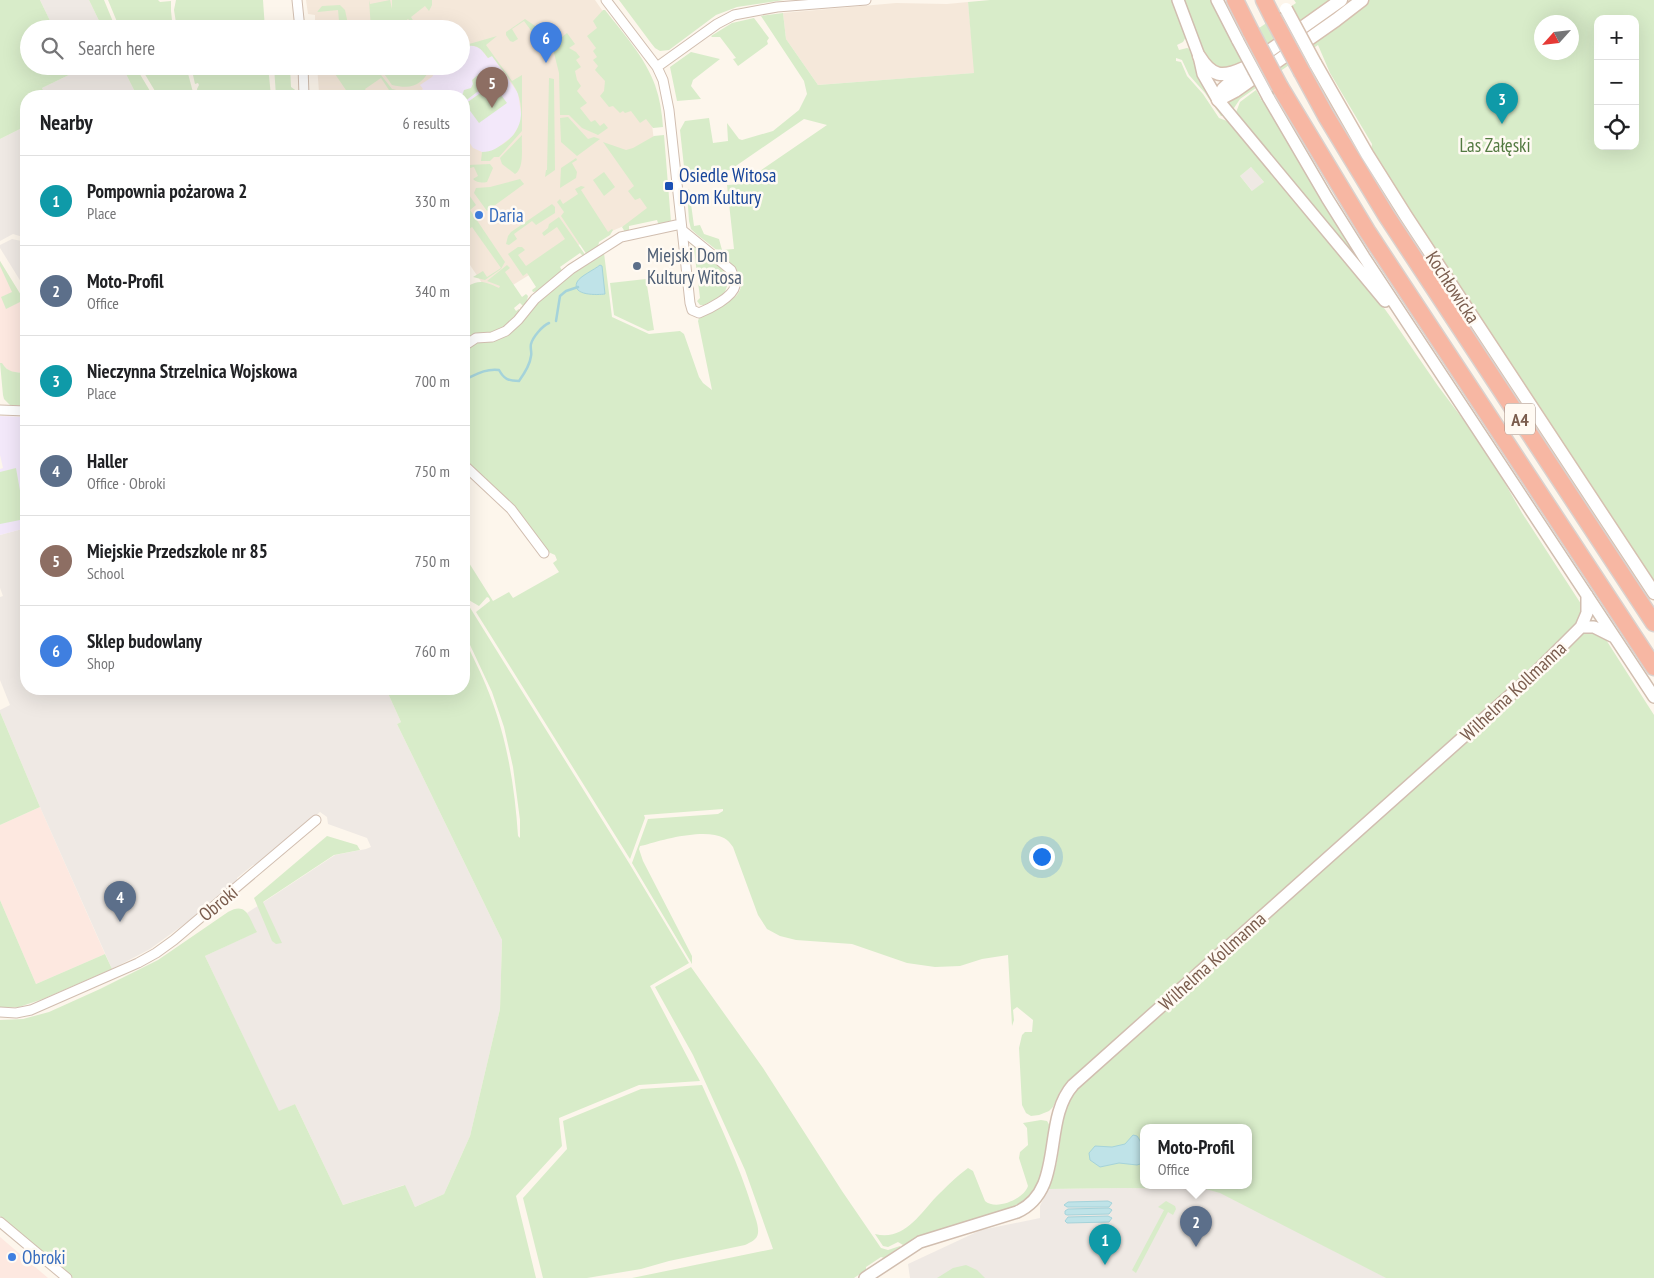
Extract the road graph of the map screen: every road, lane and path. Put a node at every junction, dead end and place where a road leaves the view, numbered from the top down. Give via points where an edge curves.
1 (297, 0) edge
2 (606, 0) edge
3 (866, 0) edge
4 (1178, 0) edge
5 (1217, 0) edge
6 (1235, 0) edge
7 (1264, 0) edge
8 (1341, 0) edge
9 (1362, 0) edge
10 (814, 2) edge
11 (1280, 9) edge
12 (299, 20) edge
13 (1200, 56) junction
14 (1248, 66) junction
15 (657, 67) junction
16 (1308, 68) junction
17 (303, 75) edge
18 (304, 90) edge
19 (1274, 92) junction
20 (1218, 100) junction
21 (682, 227) junction
22 (470, 342) edge
23 (1422, 345) junction
24 (0, 410) edge
25 (20, 411) edge
26 (470, 470) edge
27 (544, 552) dead end
28 (1654, 592) edge
29 (1587, 595) junction
30 (1654, 623) edge
31 (1581, 627) junction
32 (1615, 638) junction
33 (1654, 666) edge
34 (1654, 697) edge
35 (316, 820) dead end
36 (0, 1012) edge
37 (0, 1222) edge
38 (67, 1278) edge
39 (865, 1278) edge

1 - 12 street
2 - 15 street
3 - 10 street
4 - 13 street
5 - 19 street, bridge via 1238,41
6 - 19 highway, A4, bridge
7 - 11 highway, A4
8 - 14 main road
9 - 20 main road
10 - 15 street via 754,10 728,18
11 - 16 highway, A4, bridge
13 - 14 main road via 1210,71 1221,75
13 - 20 street via 1203,74
14 - 20 main road via 1223,89
15 - 21 street via 669,110
16 - 28 main road, Kochłowicka via 1363,146
16 - 30 highway, A4 via 1351,158 1391,224
17 - 18 street
19 - 23 street via 1327,198
19 - 33 highway, A4
20 - 23 street
21 - 21 street via 692,310 699,313 733,292 735,278 731,270
21 - 22 street via 621,236 571,270 535,300 506,331
23 - 29 street
24 - 25 street
26 - 27 street via 512,509
29 - 31 street via 1587,613
29 - 32 street
31 - 32 street via 1601,629
31 - 39 street, Wilhelma Kollmanna via 1522,685 1073,1085 1057,1116 1045,1181 1030,1204 1014,1213 923,1241
32 - 34 street
35 - 36 street, Obroki via 156,953 31,1010
37 - 38 street

